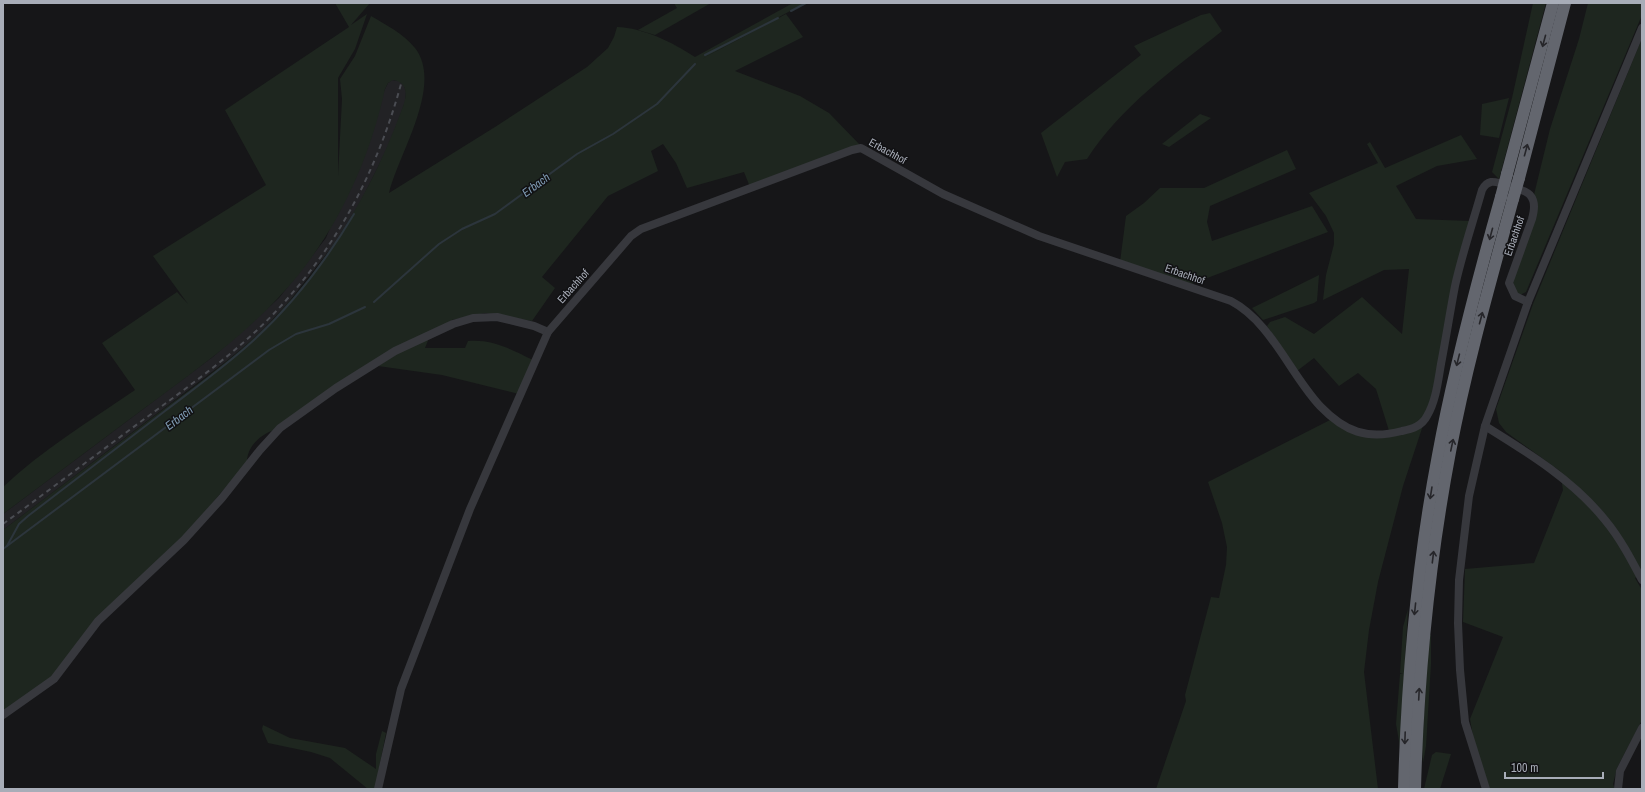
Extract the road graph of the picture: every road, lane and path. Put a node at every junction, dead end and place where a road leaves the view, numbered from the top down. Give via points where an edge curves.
1 (1553, 3) edge
2 (1565, 3) edge
3 (1642, 28) edge
4 (1513, 176) junction
5 (1507, 198) junction
6 (1528, 302) junction
7 (548, 332) junction
8 (1484, 426) junction
9 (1642, 580) edge
10 (3, 715) edge
11 (1642, 728) edge
12 (378, 789) edge
13 (1404, 789) edge
14 (1415, 789) edge
15 (1486, 789) edge
16 (1618, 789) edge

1 -> 4 highway
4 -> 2 highway
3 - 6 street
4 - 5 highway, bridge
5 -> 13 highway via 1456,369 1431,492 1413,634
14 -> 5 highway via 1424,636 1437,530 1465,382
6 - 7 street, Erbachhof via 1516,296 1509,283 1532,219 1532,198 1524,191 1495,182 1489,183 1482,190 1456,285 1435,396 1427,417 1412,429 1368,435 1340,424 1320,406 1259,324 1241,306 1039,236 988,215 943,194 861,148 641,229 631,236
6 - 8 street
7 - 10 street via 497,317 473,318 448,326 395,351 336,388 280,428 184,540 98,621 54,679
7 - 12 street via 470,509 401,689
8 - 9 street via 1515,444 1580,493 1606,520
8 - 15 street via 1469,496 1459,580 1458,623 1466,722
11 - 16 street via 1620,771

